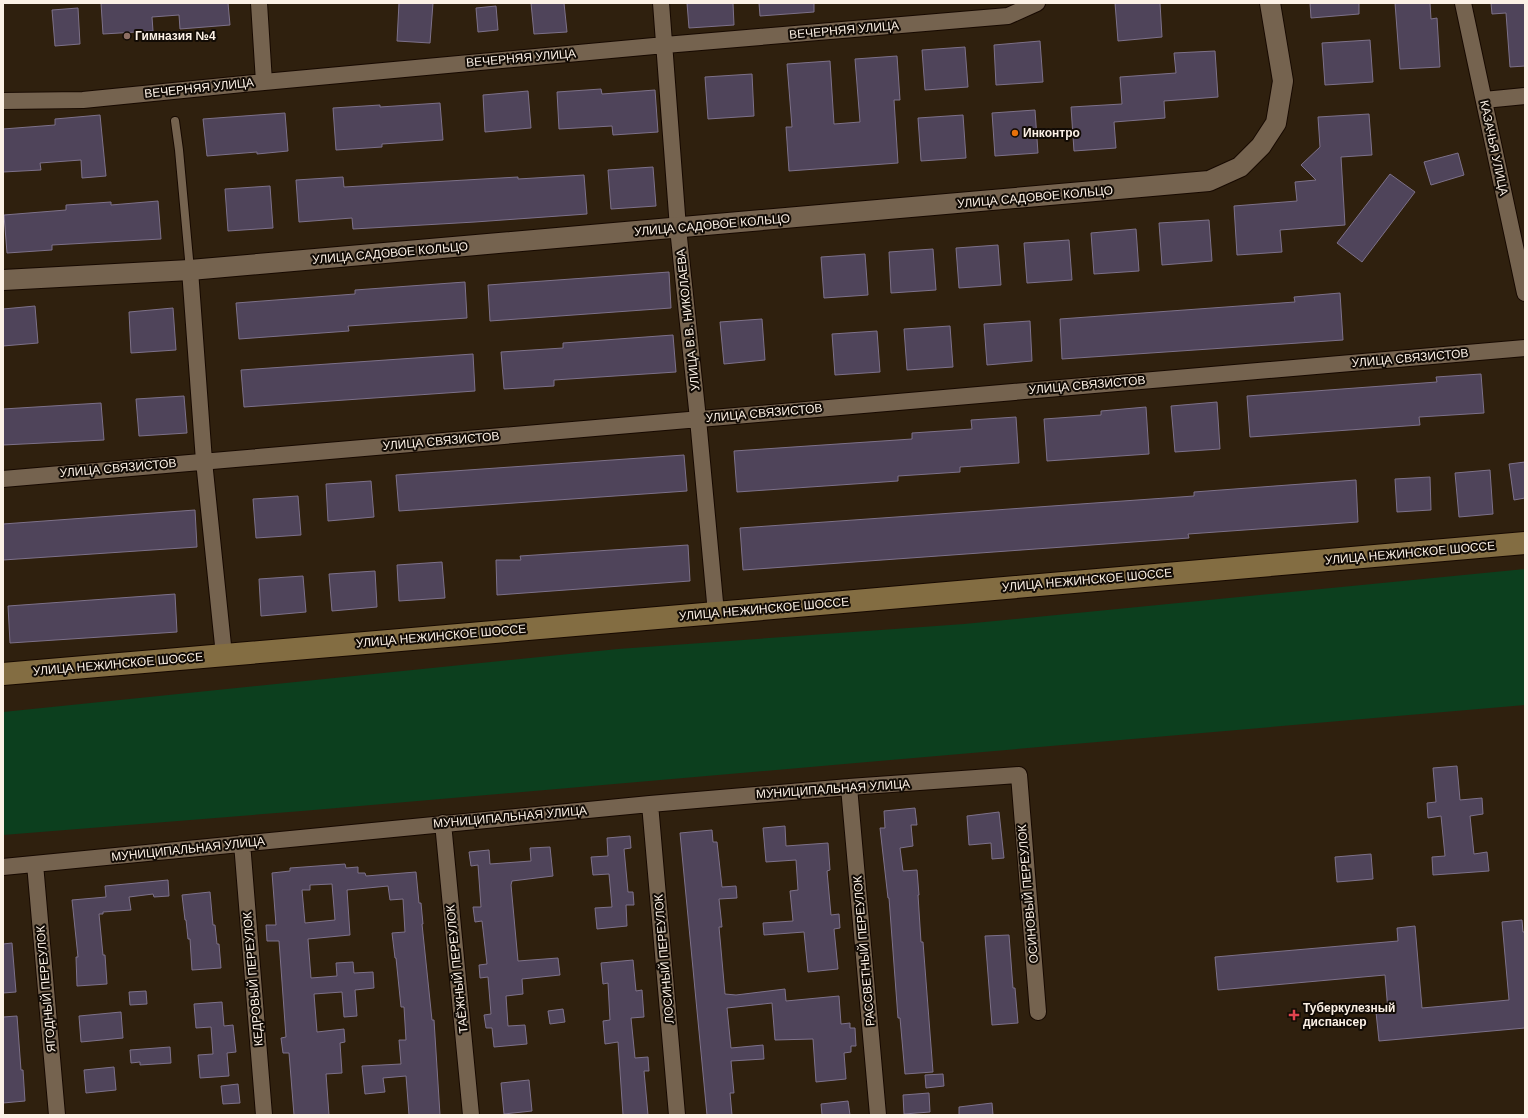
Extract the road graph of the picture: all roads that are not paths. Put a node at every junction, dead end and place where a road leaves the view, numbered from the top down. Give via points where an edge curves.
1 (259, 3) edge
2 (661, 3) edge
3 (1037, 3) edge
4 (1270, 3) edge
5 (1463, 3) edge
6 (665, 45) junction
7 (264, 82) junction
8 (1525, 96) edge
9 (1484, 100) junction
10 (3, 101) edge
11 (175, 121) dead end
12 (678, 228) junction
13 (190, 270) junction
14 (3, 280) edge
15 (1525, 293) edge
16 (1525, 348) edge
17 (698, 419) junction
18 (204, 461) junction
19 (3, 479) edge
20 (1525, 543) edge
21 (716, 614) junction
22 (224, 655) junction
23 (3, 674) edge
24 (1018, 775) joint
25 (849, 787) junction
26 (650, 804) junction
27 (443, 824) junction
28 (242, 843) junction
29 (35, 864) junction
30 (3, 867) edge
31 (1038, 1012) dead end
32 (57, 1115) edge
33 (264, 1115) edge
34 (472, 1115) edge
35 (677, 1115) edge
36 (878, 1115) edge

1 - 7 street
2 - 6 street, УЛИЦА В.В. НИКОЛАЕВА
3 - 6 street, ВЕЧЕРНЯЯ УЛИЦА via 1008,16
4 - 12 street, УЛИЦА САДОВОЕ КОЛЬЦО via 1282,81 1276,123 1261,146 1240,167 1209,181
5 - 9 street, КАЗАЧЬЯ УЛИЦА
6 - 7 street, ВЕЧЕРНЯЯ УЛИЦА
6 - 12 street, УЛИЦА В.В. НИКОЛАЕВА
7 - 10 street, ВЕЧЕРНЯЯ УЛИЦА via 83,100
8 - 9 street
9 - 15 street, КАЗАЧЬЯ УЛИЦА
11 - 13 lane
12 - 13 street, УЛИЦА САДОВОЕ КОЛЬЦО
12 - 17 street, УЛИЦА В.В. НИКОЛАЕВА
13 - 14 street, УЛИЦА САДОВОЕ КОЛЬЦО
13 - 18 street
16 - 17 street, УЛИЦА СВЯЗИСТОВ
17 - 18 street, УЛИЦА СВЯЗИСТОВ
17 - 21 street, УЛИЦА В.В. НИКОЛАЕВА
18 - 19 street, УЛИЦА СВЯЗИСТОВ
18 - 22 street
20 - 21 main road, УЛИЦА НЕЖИНСКОЕ ШОССЕ
21 - 22 main road, УЛИЦА НЕЖИНСКОЕ ШОССЕ
22 - 23 main road, УЛИЦА НЕЖИНСКОЕ ШОССЕ
24 - 25 street, МУНИЦИПАЛЬНАЯ УЛИЦА
24 - 31 street, ОСИНОВЫЙ ПЕРЕУЛОК
25 - 26 street, МУНИЦИПАЛЬНАЯ УЛИЦА
25 - 36 street, РАССВЕТНЫЙ ПЕРЕУЛОК
26 - 27 street, МУНИЦИПАЛЬНАЯ УЛИЦА
26 - 35 street, ЛОСИНЫЙ ПЕРЕУЛОК
27 - 28 street, МУНИЦИПАЛЬНАЯ УЛИЦА
27 - 34 street, ТАЁЖНЫЙ ПЕРЕУЛОК
28 - 29 street, МУНИЦИПАЛЬНАЯ УЛИЦА
28 - 33 street, КЕДРОВЫЙ ПЕРЕУЛОК
29 - 30 street, МУНИЦИПАЛЬНАЯ УЛИЦА
29 - 32 street, ЯГОДНЫЙ ПЕРЕУЛОК

